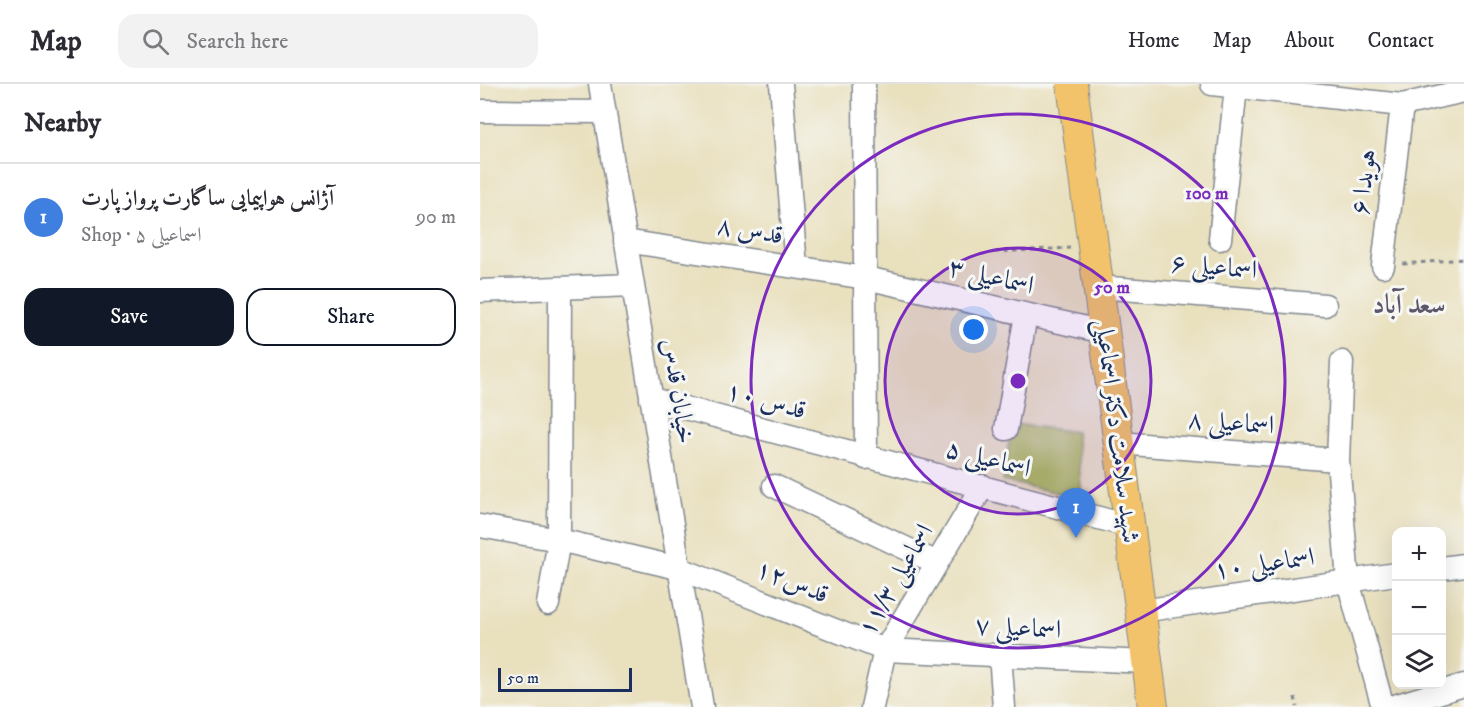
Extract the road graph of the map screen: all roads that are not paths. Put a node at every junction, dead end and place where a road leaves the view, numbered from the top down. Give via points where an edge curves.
1 (600, 84) edge
2 (781, 84) edge
3 (864, 84) edge
4 (1072, 84) edge
5 (1212, 84) edge
6 (1236, 87) junction
7 (1464, 91) edge
8 (1375, 93) edge
9 (1402, 105) junction
10 (480, 111) edge
11 (604, 112) junction
12 (1220, 239) dead end
13 (626, 241) junction
14 (1383, 266) road end
15 (796, 267) junction
16 (866, 278) junction
17 (633, 285) junction
18 (1098, 287) junction
19 (560, 288) junction
20 (480, 291) edge
21 (1325, 305) dead end
22 (1026, 315) junction
23 (1104, 332) junction
24 (1342, 362) dead end
25 (651, 399) junction
26 (1006, 429) dead end
27 (1119, 443) junction
28 (866, 458) junction
29 (1338, 460) junction
30 (774, 486) dead end
31 (983, 486) junction
32 (480, 526) edge
33 (1130, 526) junction
34 (559, 540) junction
35 (937, 563) junction
36 (1464, 565) edge
37 (1446, 567) edge
38 (678, 568) junction
39 (1392, 575) edge
40 (1348, 581) junction
41 (548, 604) dead end
42 (1141, 611) junction
43 (885, 650) junction
44 (1000, 655) junction
45 (1147, 662) junction
46 (1464, 685) edge
47 (702, 707) edge
48 (872, 707) edge
49 (1004, 707) edge
50 (1153, 707) edge
51 (1383, 707) edge
52 (1391, 707) edge

1 - 11 street, خیابان قدس
2 - 15 street
3 - 16 street
4 - 18 main road, شهید سلامت دکتر اسماعیلی
5 - 6 street
6 - 8 street
6 - 12 street
7 - 9 street
8 - 9 street
9 - 14 street, هویدا ۶
10 - 11 street
11 - 13 street, خیابان قدس
13 - 15 street, قدس ۸
13 - 17 street, خیابان قدس
15 - 16 street, قدس ۸
16 - 22 street, اسماعیلی ۳
16 - 28 street
17 - 19 street
17 - 25 street, خیابان قدس
18 - 21 street, اسماعیلی ۶
18 - 23 main road, شهید سلامت دکتر اسماعیلی
19 - 20 street
19 - 34 street
22 - 23 street, اسماعیلی ۳
22 - 26 street
23 - 27 main road, شهید سلامت دکتر اسماعیلی
24 - 29 street
25 - 28 street, قدس ۱۰
25 - 38 street, خیابان قدس
27 - 29 street, اسماعیلی ۸
27 - 33 main road, شهید سلامت دکتر اسماعیلی
28 - 31 street, اسماعیلی ۵
29 - 40 street
30 - 35 street
31 - 33 street, اسماعیلی ۵
31 - 35 street, اسماعیلی ۱۱/۳
32 - 34 street, قدس۱۲
33 - 42 main road, شهید سلامت دکتر اسماعیلی
34 - 38 street, قدس۱۲
34 - 41 street
35 - 43 street, اسماعیلی ۱۱/۳
36 - 37 street
38 - 43 street, قدس۱۲
38 - 47 street, خیابان قدس
39 - 40 street, اسماعیلی ۱۰
40 - 42 street, اسماعیلی ۱۰
40 - 51 street
42 - 45 main road, شهید سلامت دکتر اسماعیلی
43 - 44 street, اسماعیلی ۷
43 - 48 street, اسماعیلی ۱۱/۳
44 - 45 street, اسماعیلی ۷
44 - 49 street
45 - 50 main road, شهید سلامت دکتر اسماعیلی
46 - 52 street

